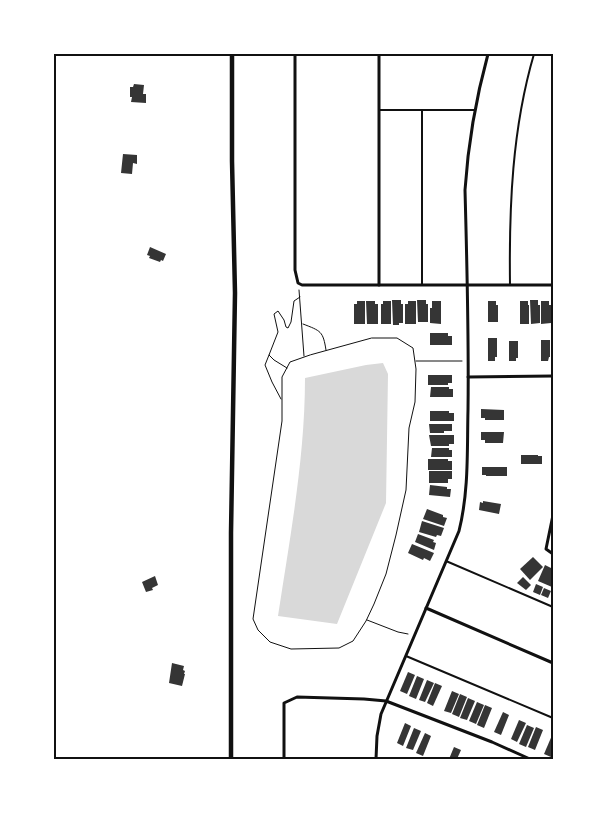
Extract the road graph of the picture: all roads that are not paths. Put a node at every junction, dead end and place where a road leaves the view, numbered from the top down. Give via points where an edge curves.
1 (232, 54) edge
2 (295, 54) edge
3 (379, 54) edge
4 (488, 54) edge
5 (534, 54) edge
6 (379, 110) junction
7 (422, 110) junction
8 (475, 110) junction
9 (379, 285) junction
10 (422, 285) junction
11 (467, 285) junction
12 (510, 285) junction
13 (553, 285) edge
14 (553, 376) edge
15 (468, 377) junction
16 (553, 515) edge
17 (553, 554) edge
18 (446, 561) junction
19 (553, 607) edge
20 (426, 608) junction
21 (405, 656) junction
22 (553, 663) edge
23 (386, 701) junction
24 (553, 718) edge
25 (231, 759) edge
26 (284, 759) edge
27 (376, 759) edge
28 (530, 759) edge

1 - 25 street via 235,293
2 - 9 street via 296,279 302,285
3 - 6 street
4 - 8 street
5 - 12 lane via 516,139
6 - 7 lane
6 - 9 street
7 - 8 lane
7 - 10 lane
8 - 11 street via 465,190
9 - 10 street
10 - 11 street
11 - 12 street
11 - 15 street
12 - 13 street
14 - 15 street
15 - 18 street via 466,497 459,531
16 - 17 street via 546,549
18 - 19 lane
18 - 20 street
20 - 21 street
20 - 22 street
21 - 23 street
21 - 24 lane
23 - 26 street via 296,697 284,703
23 - 27 street via 380,714
23 - 28 street

